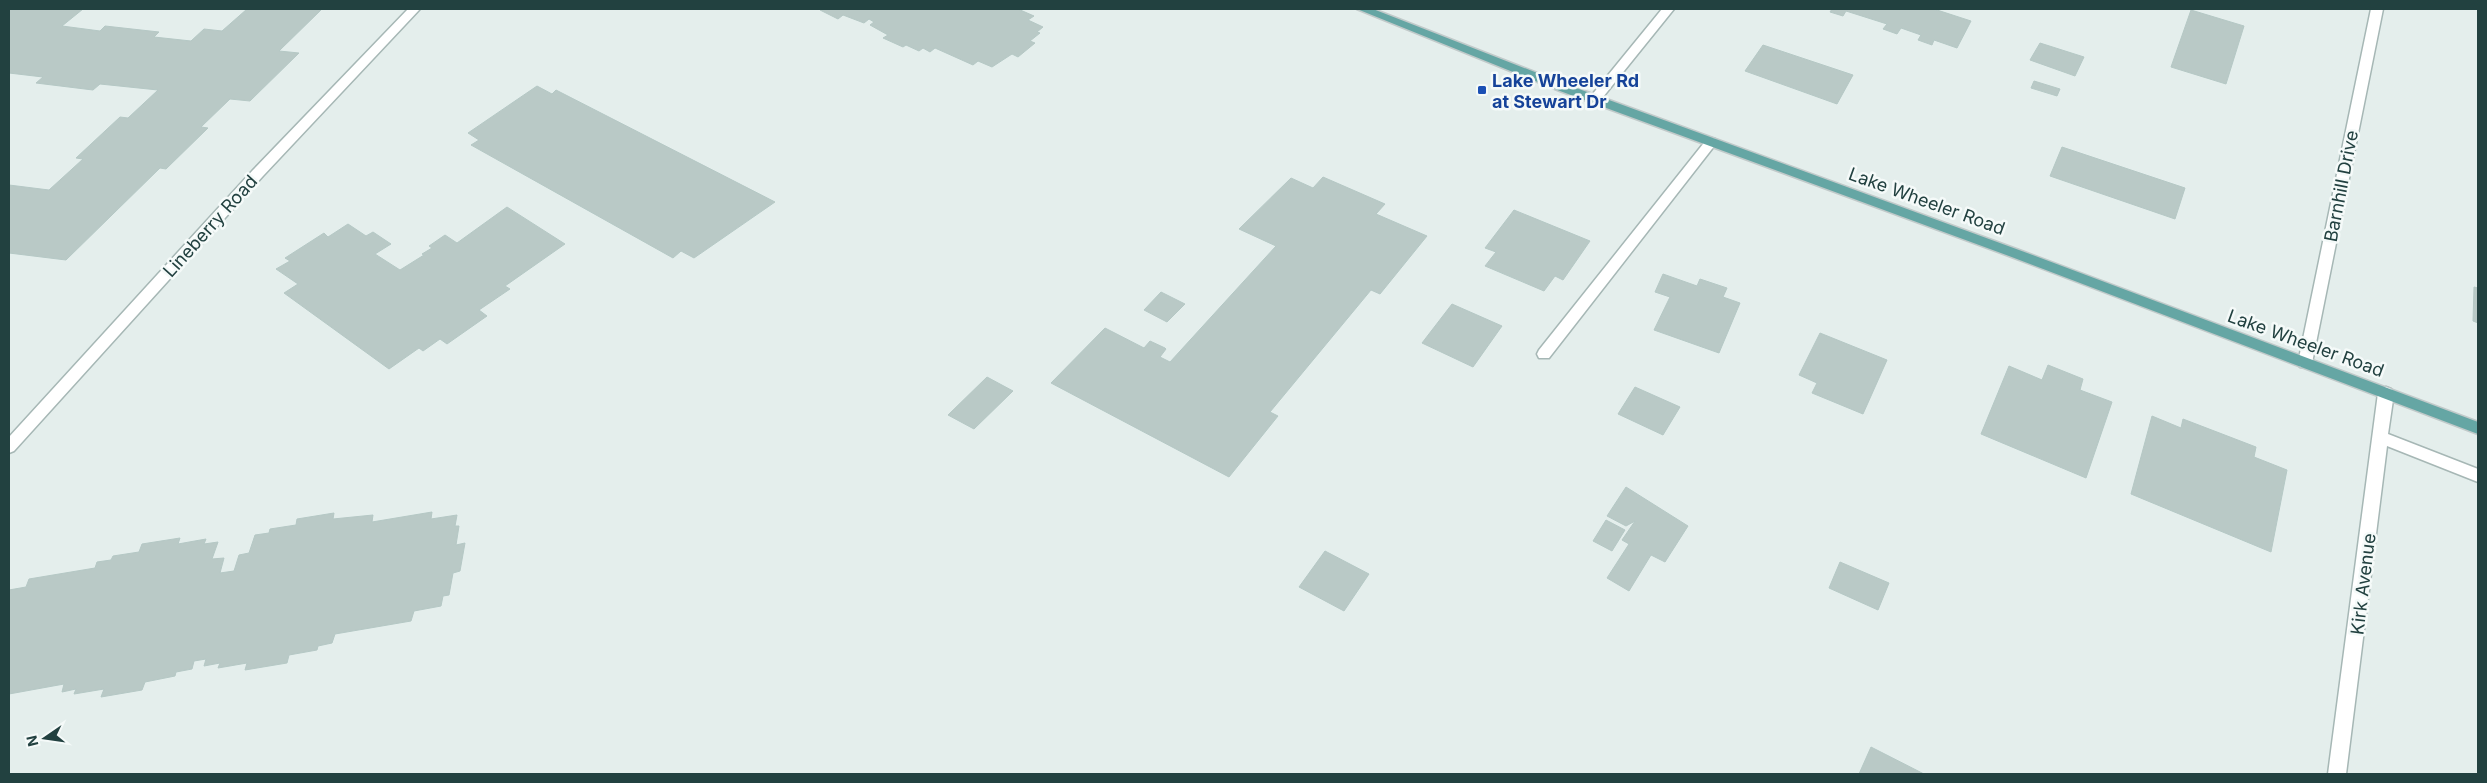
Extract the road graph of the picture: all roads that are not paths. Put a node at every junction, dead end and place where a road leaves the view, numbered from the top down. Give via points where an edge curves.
1 (414, 9) edge
2 (1363, 9) edge
3 (1668, 9) edge
4 (2377, 9) edge
5 (1595, 99) junction
6 (1711, 142) junction
7 (1544, 354) dead end
8 (2305, 363) junction
9 (2386, 393) junction
10 (2478, 428) edge
11 (2381, 437) junction
12 (9, 447) edge
13 (2478, 476) edge
14 (2337, 774) edge

1 - 12 street, Lineberry Road via 258,173
2 - 5 main road, Lake Wheeler Road
3 - 5 street
4 - 8 street, Barnhill Drive
5 - 6 main road, Lake Wheeler Road
6 - 7 street
6 - 8 main road, Lake Wheeler Road
8 - 9 main road, Lake Wheeler Road
9 - 10 main road, Lake Wheeler Road
9 - 11 street, Kirk Avenue
11 - 13 street
11 - 14 street, Kirk Avenue

